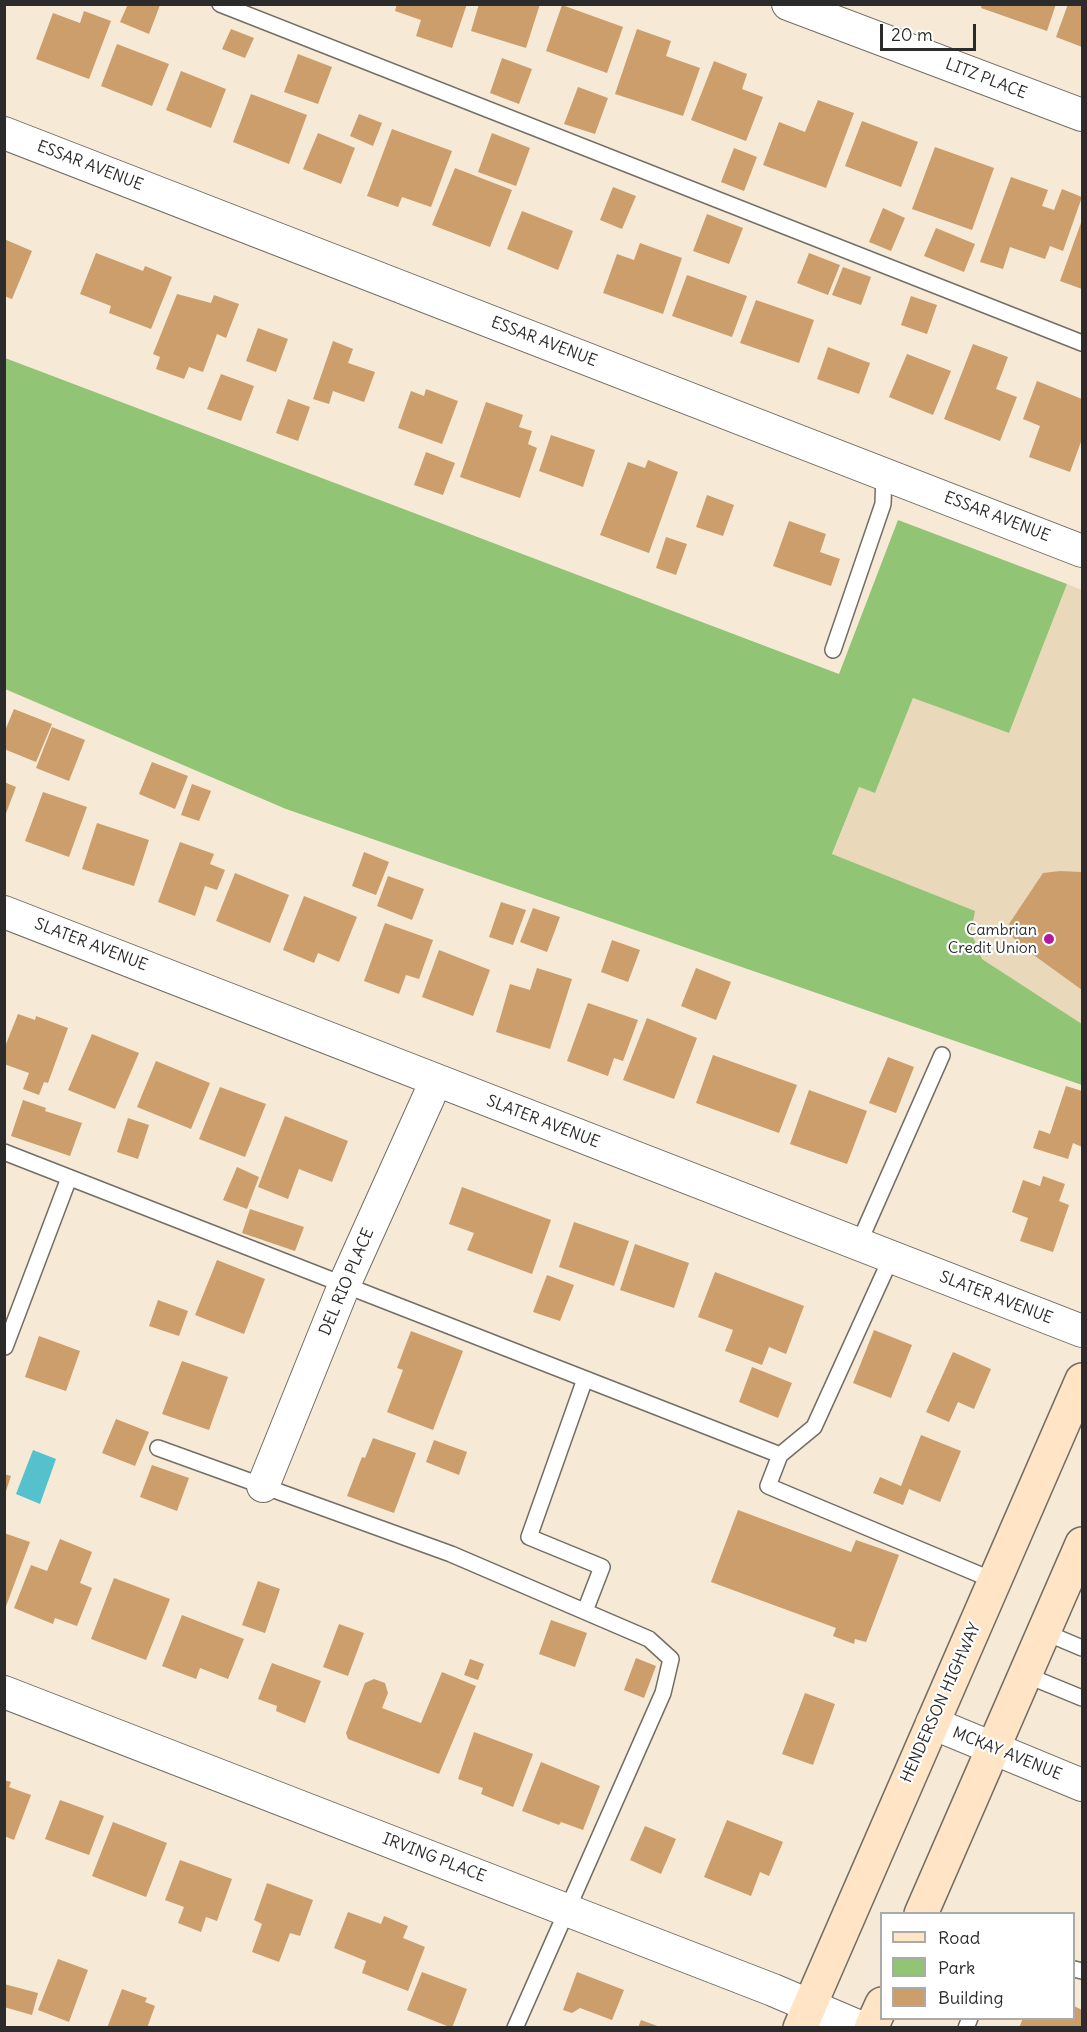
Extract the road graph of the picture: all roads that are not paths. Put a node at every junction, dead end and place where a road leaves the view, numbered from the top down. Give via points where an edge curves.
1 (220, 4) edge
2 (788, 4) edge
3 (1083, 115) edge
4 (4, 133) edge
5 (1083, 343) edge
6 (884, 474) junction
7 (1083, 551) edge
8 (833, 650) dead end
9 (4, 912) edge
10 (942, 1055) dead end
11 (436, 1081) junction
12 (4, 1152) edge
13 (69, 1178) junction
14 (858, 1245) junction
15 (891, 1258) junction
16 (345, 1283) junction
17 (1083, 1331) edge
18 (4, 1347) edge
19 (585, 1378) junction
20 (1083, 1380) edge
21 (158, 1448) dead end
22 (780, 1455) junction
23 (263, 1486) junction
24 (1083, 1544) edge
25 (994, 1581) junction
26 (585, 1611) junction
27 (1044, 1632) junction
28 (1083, 1648) edge
29 (1026, 1675) junction
30 (4, 1692) edge
31 (1083, 1698) edge
32 (932, 1723) junction
33 (994, 1749) junction
34 (1083, 1785) edge
35 (568, 1910) junction
36 (927, 1912) edge
37 (880, 2008) edge
38 (804, 2017) edge
39 (515, 2028) edge
40 (862, 2028) edge
41 (871, 2028) edge

1 - 5 lane
2 - 3 street, LITZ PLACE
4 - 6 street, ESSAR AVENUE
6 - 7 street, ESSAR AVENUE
6 - 8 lane via 883,504
9 - 11 street, SLATER AVENUE
10 - 14 lane
11 - 14 street, SLATER AVENUE
11 - 16 street, DEL RIO PLACE
12 - 13 lane
13 - 16 lane
13 - 18 lane
14 - 15 street, SLATER AVENUE
15 - 17 street, SLATER AVENUE
15 - 22 lane via 814,1427
16 - 19 lane
16 - 23 street, DEL RIO PLACE
19 - 22 lane
19 - 26 lane via 529,1537 602,1567
20 - 25 main road, HENDERSON HIGHWAY
21 - 23 lane
22 - 25 lane via 768,1486
23 - 26 lane via 452,1554
24 - 27 main road
25 - 32 main road, HENDERSON HIGHWAY
26 - 35 lane via 649,1639 671,1659 663,1693
27 - 28 lane
27 - 29 main road
29 - 31 lane
29 - 33 main road
30 - 35 street, IRVING PLACE
32 - 33 street, MCKAY AVENUE
32 - 38 main road, HENDERSON HIGHWAY
33 - 34 street, MCKAY AVENUE
33 - 36 main road
35 - 38 street, IRVING PLACE
35 - 39 lane
37 - 41 main road
38 - 40 street, IRVING PLACE

